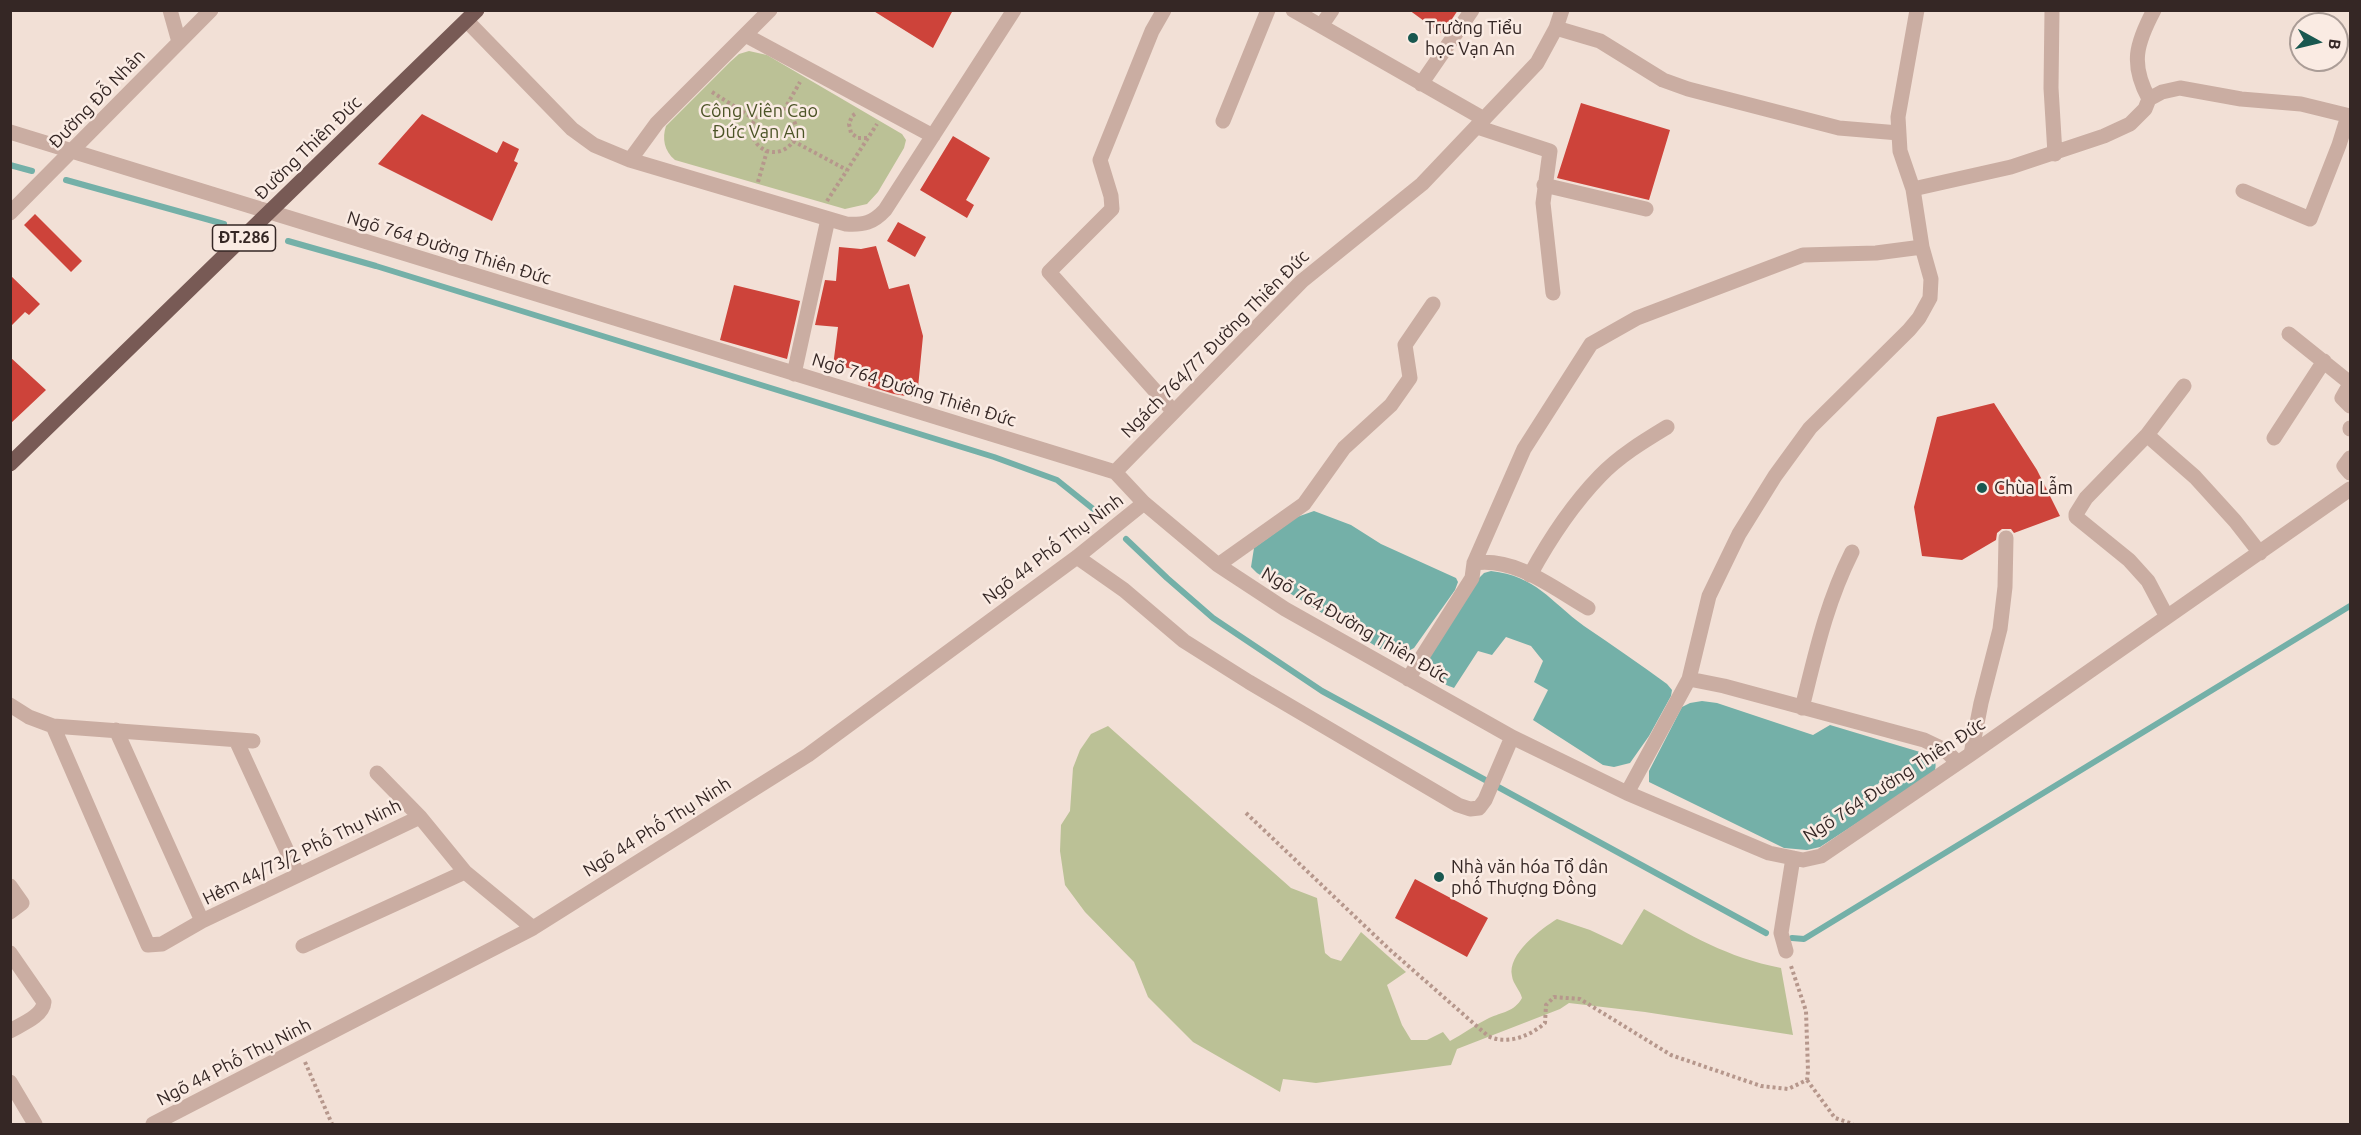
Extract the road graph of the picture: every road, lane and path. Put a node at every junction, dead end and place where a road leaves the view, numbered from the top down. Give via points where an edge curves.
1 (170, 10) edge
2 (211, 10) edge
3 (770, 10) edge
4 (1164, 10) edge
5 (1268, 10) edge
6 (1293, 10) edge
7 (1332, 10) edge
8 (1472, 10) edge
9 (1562, 10) edge
10 (1917, 10) edge
11 (2052, 10) edge
12 (2154, 10) edge
13 (1010, 12) edge
14 (472, 16) edge
15 (1321, 26) junction
16 (1556, 28) junction
17 (747, 36) junction
18 (179, 42) junction
19 (803, 79) dead end
20 (1421, 84) junction
21 (707, 89) dead end
22 (2149, 99) junction
23 (784, 110) junction
24 (862, 112) dead end
25 (2349, 116) edge
26 (754, 119) junction
27 (1223, 121) dead end
28 (879, 122) dead end
29 (1480, 123) junction
30 (10, 132) edge
31 (1899, 133) junction
32 (933, 136) junction
33 (868, 138) junction
34 (792, 141) junction
35 (74, 151) junction
36 (767, 151) junction
37 (2055, 154) junction
38 (630, 160) junction
39 (847, 170) junction
40 (758, 182) dead end
41 (1544, 185) junction
42 (1913, 189) junction
43 (2243, 191) dead end
44 (826, 201) dead end
45 (1646, 209) dead end
46 (10, 213) edge
47 (270, 213) junction
48 (828, 219) junction
49 (1923, 247) junction
50 (1553, 293) dead end
51 (1433, 304) dead end
52 (2289, 334) dead end
53 (2324, 361) junction
54 (794, 374) junction
55 (2350, 384) edge
56 (2184, 386) dead end
57 (2350, 406) edge
58 (1174, 412) junction
59 (1668, 427) dead end
60 (2148, 435) junction
61 (2274, 438) dead end
62 (2350, 458) edge
63 (10, 464) edge
64 (1115, 472) junction
65 (2350, 473) edge
66 (2350, 489) edge
67 (1144, 503) junction
68 (2006, 538) dead end
69 (1852, 552) dead end
70 (2260, 553) junction
71 (1077, 557) junction
72 (1474, 563) junction
73 (1218, 565) junction
74 (1530, 575) junction
75 (1588, 608) dead end
76 (2168, 617) junction
77 (1408, 679) junction
78 (1689, 679) junction
79 (11, 707) edge
80 (1802, 708) junction
81 (53, 726) junction
82 (116, 730) junction
83 (1512, 737) junction
84 (236, 740) junction
85 (253, 741) dead end
86 (1971, 754) junction
87 (1958, 763) junction
88 (378, 773) dead end
89 (1627, 793) junction
90 (1246, 813) dead end
91 (420, 817) junction
92 (1793, 858) junction
93 (465, 872) junction
94 (298, 875) junction
95 (10, 886) edge
96 (10, 912) edge
97 (202, 921) junction
98 (533, 928) junction
99 (303, 946) dead end
100 (1786, 951) joint
101 (10, 953) edge
102 (10, 1031) edge
103 (300, 1050) junction
104 (1807, 1080) junction
105 (10, 1082) edge
106 (35, 1125) edge
107 (153, 1125) edge
108 (332, 1125) edge
109 (1853, 1125) edge

1 - 18 street
2 - 18 street, Đường Đỗ Nhân
3 - 17 street
4 - 58 street via 1100,160 1113,209 1049,272
5 - 27 street
6 - 15 street
7 - 15 street
8 - 20 street
9 - 16 street, Ngách 764/77 Đường Thiên Đức
10 - 31 street via 1898,117
11 - 37 street
12 - 22 street via 2139,38 2136,67
13 - 32 street
14 - 38 street via 572,129 594,146
14 - 47 main road, Đường Thiên Đức / ĐT.286
15 - 20 street
16 - 29 street, Ngách 764/77 Đường Thiên Đức via 1537,63
16 - 31 street via 1600,41 1663,80 1688,89 1839,128
17 - 32 street
17 - 38 street via 657,123
18 - 35 street, Đường Đỗ Nhân
19 - 23 path
20 - 29 street
21 - 26 path
22 - 25 street via 2180,88 2301,104
22 - 37 street via 2130,124
23 - 26 path via 765,109
23 - 34 path via 795,123
24 - 33 path via 852,116 849,129 854,136
25 - 43 street via 2310,219
26 - 36 path via 754,140
28 - 33 path
29 - 41 street via 1550,151
29 - 58 street, Ngách 764/77 Đường Thiên Đức via 1422,184 1302,281
30 - 35 street, Ngõ 764 Đường Thiên Đức
31 - 42 street via 1900,151
32 - 48 street via 875,221 863,225
33 - 39 path
34 - 36 path via 778,152
34 - 39 path
35 - 46 street, Đường Đỗ Nhân
35 - 47 street, Ngõ 764 Đường Thiên Đức
36 - 40 path
37 - 42 street
38 - 48 street
39 - 44 path
41 - 45 street
41 - 50 street
42 - 49 street
47 - 54 street, Ngõ 764 Đường Thiên Đức
47 - 63 main road, Đường Thiên Đức / ĐT.286
48 - 54 street
49 - 72 street via 1803,255 1636,318 1591,344 1524,449
49 - 78 street via 1931,279 1930,298 1909,330 1810,428 1775,476 1739,534 1709,596
51 - 73 street via 1405,345 1410,378 1391,405 1344,448 1304,504
52 - 53 street
53 - 55 street
53 - 61 street
54 - 64 street, Ngõ 764 Đường Thiên Đức
55 - 57 street via 2342,398
56 - 60 street
58 - 64 street, Ngách 764/77 Đường Thiên Đức
59 - 74 street via 1600,476 1548,542
60 - 70 street via 2195,477
60 - 76 street via 2086,498 2076,517 2129,560 2148,581
62 - 65 street via 2344,466
64 - 67 street, Ngõ 764 Đường Thiên Đức
66 - 70 street, Ngõ 764 Đường Thiên Đức
67 - 71 street, Ngõ 44 Phố Thụ Ninh
67 - 73 street, Ngõ 764 Đường Thiên Đức
68 - 86 street via 2006,587 2000,629
69 - 80 street via 1826,612
70 - 76 street, Ngõ 764 Đường Thiên Đức
71 - 83 street via 1124,590 1184,641 1458,805 1479,808
71 - 98 street, Ngõ 44 Phố Thụ Ninh via 808,754
72 - 74 street via 1503,563
72 - 77 street via 1472,578
73 - 77 street, Ngõ 764 Đường Thiên Đức via 1285,609
74 - 75 street
76 - 86 street, Ngõ 764 Đường Thiên Đức
77 - 83 street, Ngõ 764 Đường Thiên Đức
78 - 80 street
78 - 89 street
79 - 81 street
80 - 87 street via 1924,740 1945,750
81 - 82 street
81 - 97 street, Hẻm 44/73/2 Phố Thụ Ninh via 148,945 162,944
82 - 84 street
82 - 97 street
83 - 89 street, Ngõ 764 Đường Thiên Đức
84 - 85 street
84 - 94 street
86 - 87 street, Ngõ 764 Đường Thiên Đức
87 - 92 street, Ngõ 764 Đường Thiên Đức via 1821,855 1803,860
88 - 91 street
89 - 92 street, Ngõ 764 Đường Thiên Đức via 1768,853
90 - 104 path via 1389,949 1488,1036 1500,1042 1539,1029 1545,1023 1548,1002 1554,997 1580,999 1671,1055 1761,1086 1788,1089
91 - 93 street
91 - 94 street, Hẻm 44/73/2 Phố Thụ Ninh
92 - 100 street via 1781,933
93 - 98 street
93 - 99 street
94 - 97 street, Hẻm 44/73/2 Phố Thụ Ninh
95 - 96 street via 22,903
98 - 103 street, Ngõ 44 Phố Thụ Ninh
100 - 104 path via 1806,1011
101 - 102 street via 44,1002 44,1008
103 - 107 street, Ngõ 44 Phố Thụ Ninh
103 - 108 path
104 - 109 path via 1835,1118
105 - 106 street

